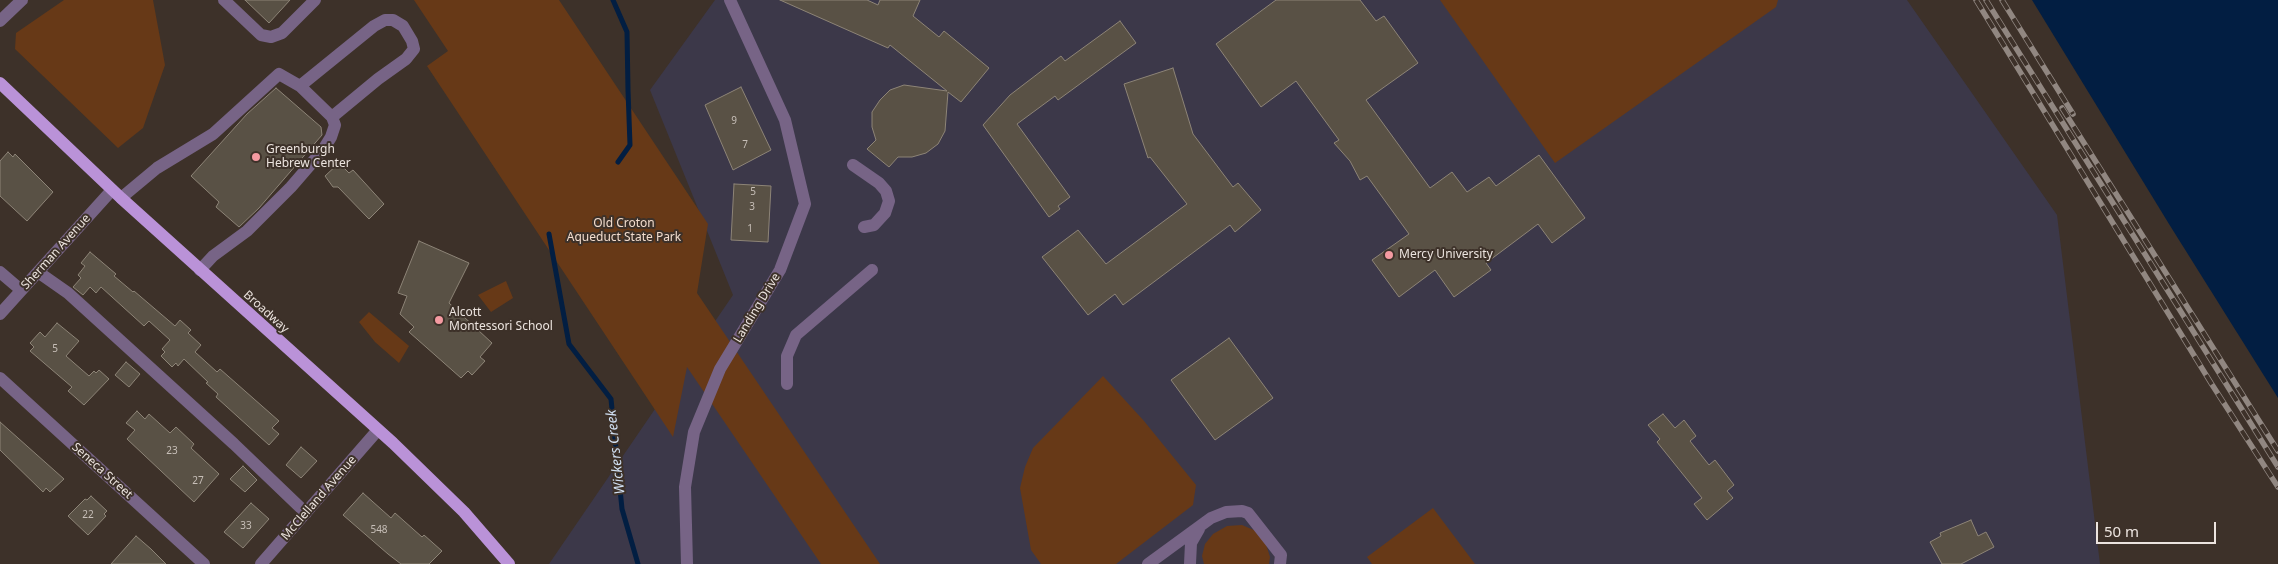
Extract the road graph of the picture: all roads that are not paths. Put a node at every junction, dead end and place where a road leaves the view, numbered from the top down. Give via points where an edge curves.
1 (22, 0) edge
2 (224, 0) edge
3 (315, 0) edge
4 (730, 0) edge
5 (0, 21) edge
6 (0, 83) edge
7 (300, 86) junction
8 (332, 117) junction
9 (853, 165) dead end
10 (116, 194) junction
11 (864, 227) dead end
12 (200, 270) junction
13 (872, 270) dead end
14 (0, 272) edge
15 (38, 272) junction
16 (22, 290) junction
17 (0, 314) edge
18 (0, 378) edge
19 (787, 384) dead end
20 (377, 431) junction
21 (306, 513) junction
22 (1199, 529) junction
23 (204, 564) edge
24 (261, 564) edge
25 (509, 564) edge
26 (687, 564) edge
27 (1148, 564) edge
28 (1190, 564) edge
29 (1280, 564) edge

1 - 5 street
2 - 3 street via 261,34 272,37 282,33
4 - 26 street, Landing Drive via 785,120 804,204 780,270 720,369 694,432 685,487
6 - 10 main road, Broadway
7 - 8 street
7 - 8 street via 374,26 385,20 393,20 403,26 414,49 406,59
7 - 10 street, Sherman Avenue via 279,74 213,134
8 - 12 street via 335,125 323,150 247,231
9 - 11 street via 879,183 889,201 885,213 874,225
10 - 12 main road, Broadway
10 - 15 street, Sherman Avenue
12 - 20 main road, Broadway
13 - 19 street via 796,336 787,356
14 - 16 street
15 - 16 street, Sherman Avenue
15 - 21 street via 68,293
16 - 17 street, Sherman Avenue
18 - 23 street, Seneca Street
20 - 21 street, McClelland Avenue
20 - 25 main road, Broadway via 464,512
21 - 24 street, McClelland Avenue
22 - 27 street
22 - 28 street via 1191,543
22 - 29 street via 1211,518 1226,512 1248,514 1281,555

